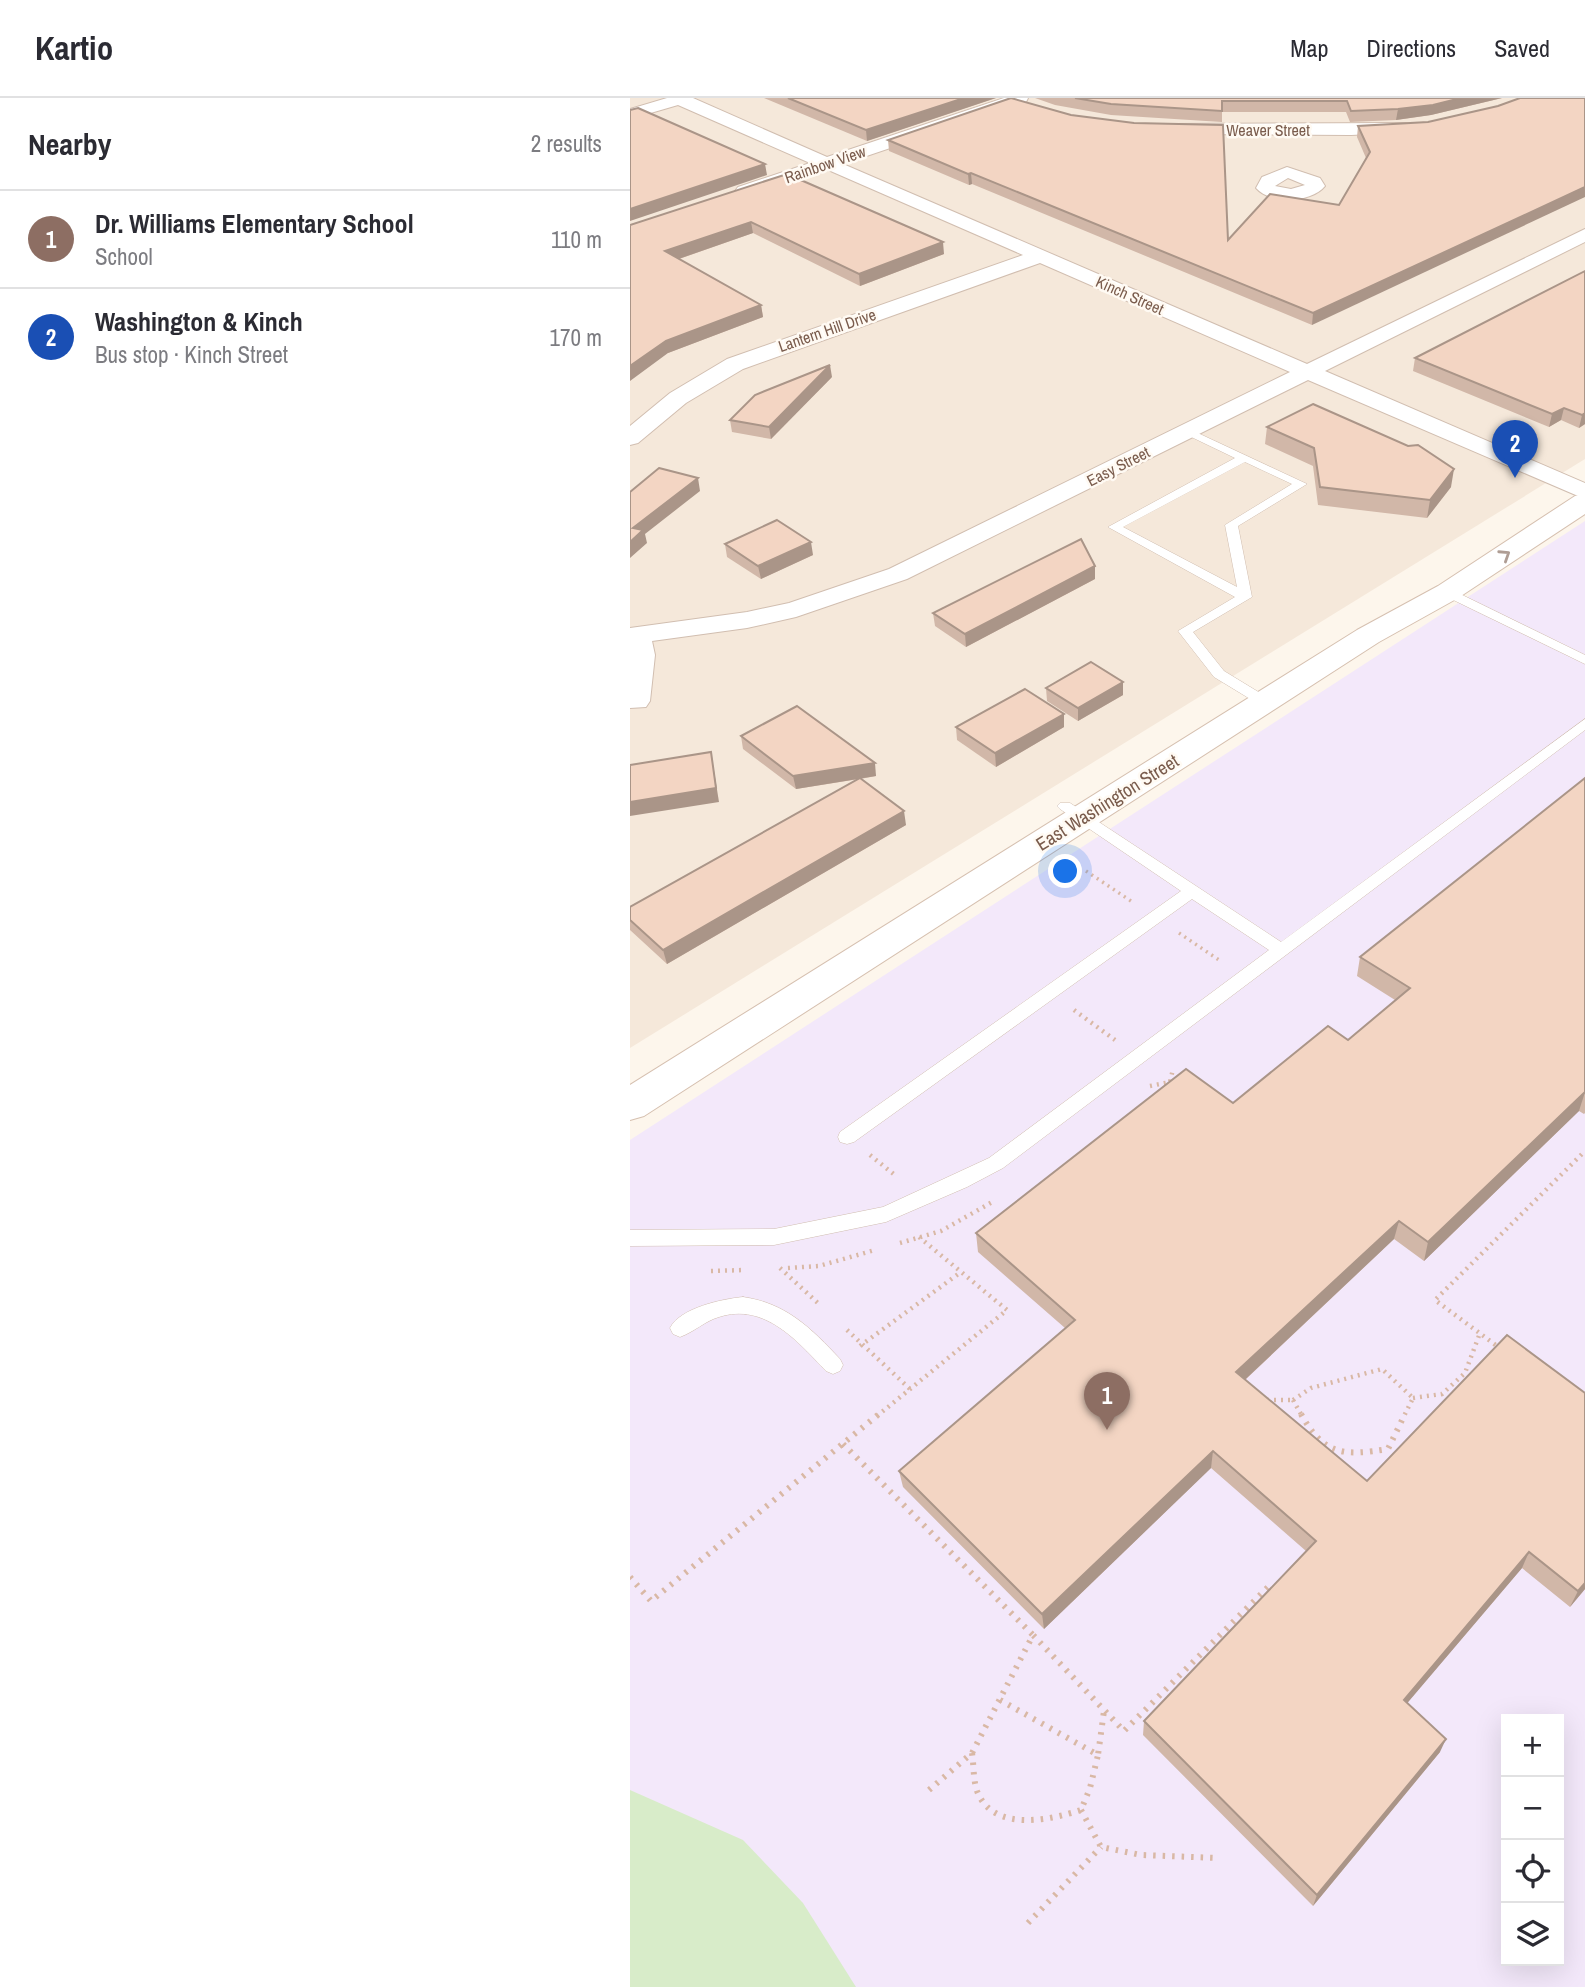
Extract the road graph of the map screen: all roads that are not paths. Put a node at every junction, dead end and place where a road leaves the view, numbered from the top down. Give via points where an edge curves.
1 (680, 99) edge
2 (1016, 99) edge
3 (1036, 109) edge
4 (630, 114) edge
5 (1418, 127) edge
6 (1152, 129) edge
7 (1277, 130) junction
8 (827, 163) junction
9 (1287, 172) dead end
10 (725, 197) edge
11 (1585, 235) edge
12 (1040, 256) junction
13 (1307, 373) junction
14 (1186, 431) junction
15 (630, 438) edge
16 (1244, 458) junction
17 (1582, 489) edge
18 (1448, 592) junction
19 (1245, 597) junction
20 (634, 636) edge
21 (1585, 660) edge
22 (1257, 697) junction
23 (636, 701) dead end
24 (1585, 723) edge
25 (1073, 812) junction
26 (1192, 891) junction
27 (1281, 950) junction
28 (630, 1079) edge
29 (630, 1105) edge
30 (848, 1138) dead end
31 (630, 1238) edge
32 (680, 1328) dead end
33 (833, 1365) road end

1 - 4 street
1 - 8 street, Kinch Street
2 - 3 street
2 - 8 street, Rainbow View
5 - 7 street, Weaver Street
6 - 7 street, Weaver Street
7 - 9 street
8 - 10 street, Rainbow View
8 - 12 street, Kinch Street
11 - 13 street, Easy Street
12 - 13 street, Kinch Street
12 - 15 street, Lantern Hill Drive via 735,364 678,398
13 - 14 street, Easy Street
13 - 17 street, Kinch Street
14 - 16 lane
14 - 20 street, Easy Street via 944,552 859,589 747,620
16 - 19 lane via 1301,484 1231,525
16 - 19 lane via 1115,527
18 -> 17 main road, East Washington Street
17 - 22 main road, East Washington Street
18 - 21 lane
18 - 22 main road, East Washington Street
19 - 22 lane via 1185,631 1219,674
20 - 23 street via 641,655
22 - 25 main road, East Washington Street
24 - 27 lane
25 - 26 lane
25 - 28 main road, East Washington Street
25 - 29 main road, East Washington Street
26 - 27 lane
26 - 30 lane
27 - 31 lane via 996,1163 960,1182 886,1214 774,1237
32 - 33 lane via 722,1307 760,1307 786,1318

